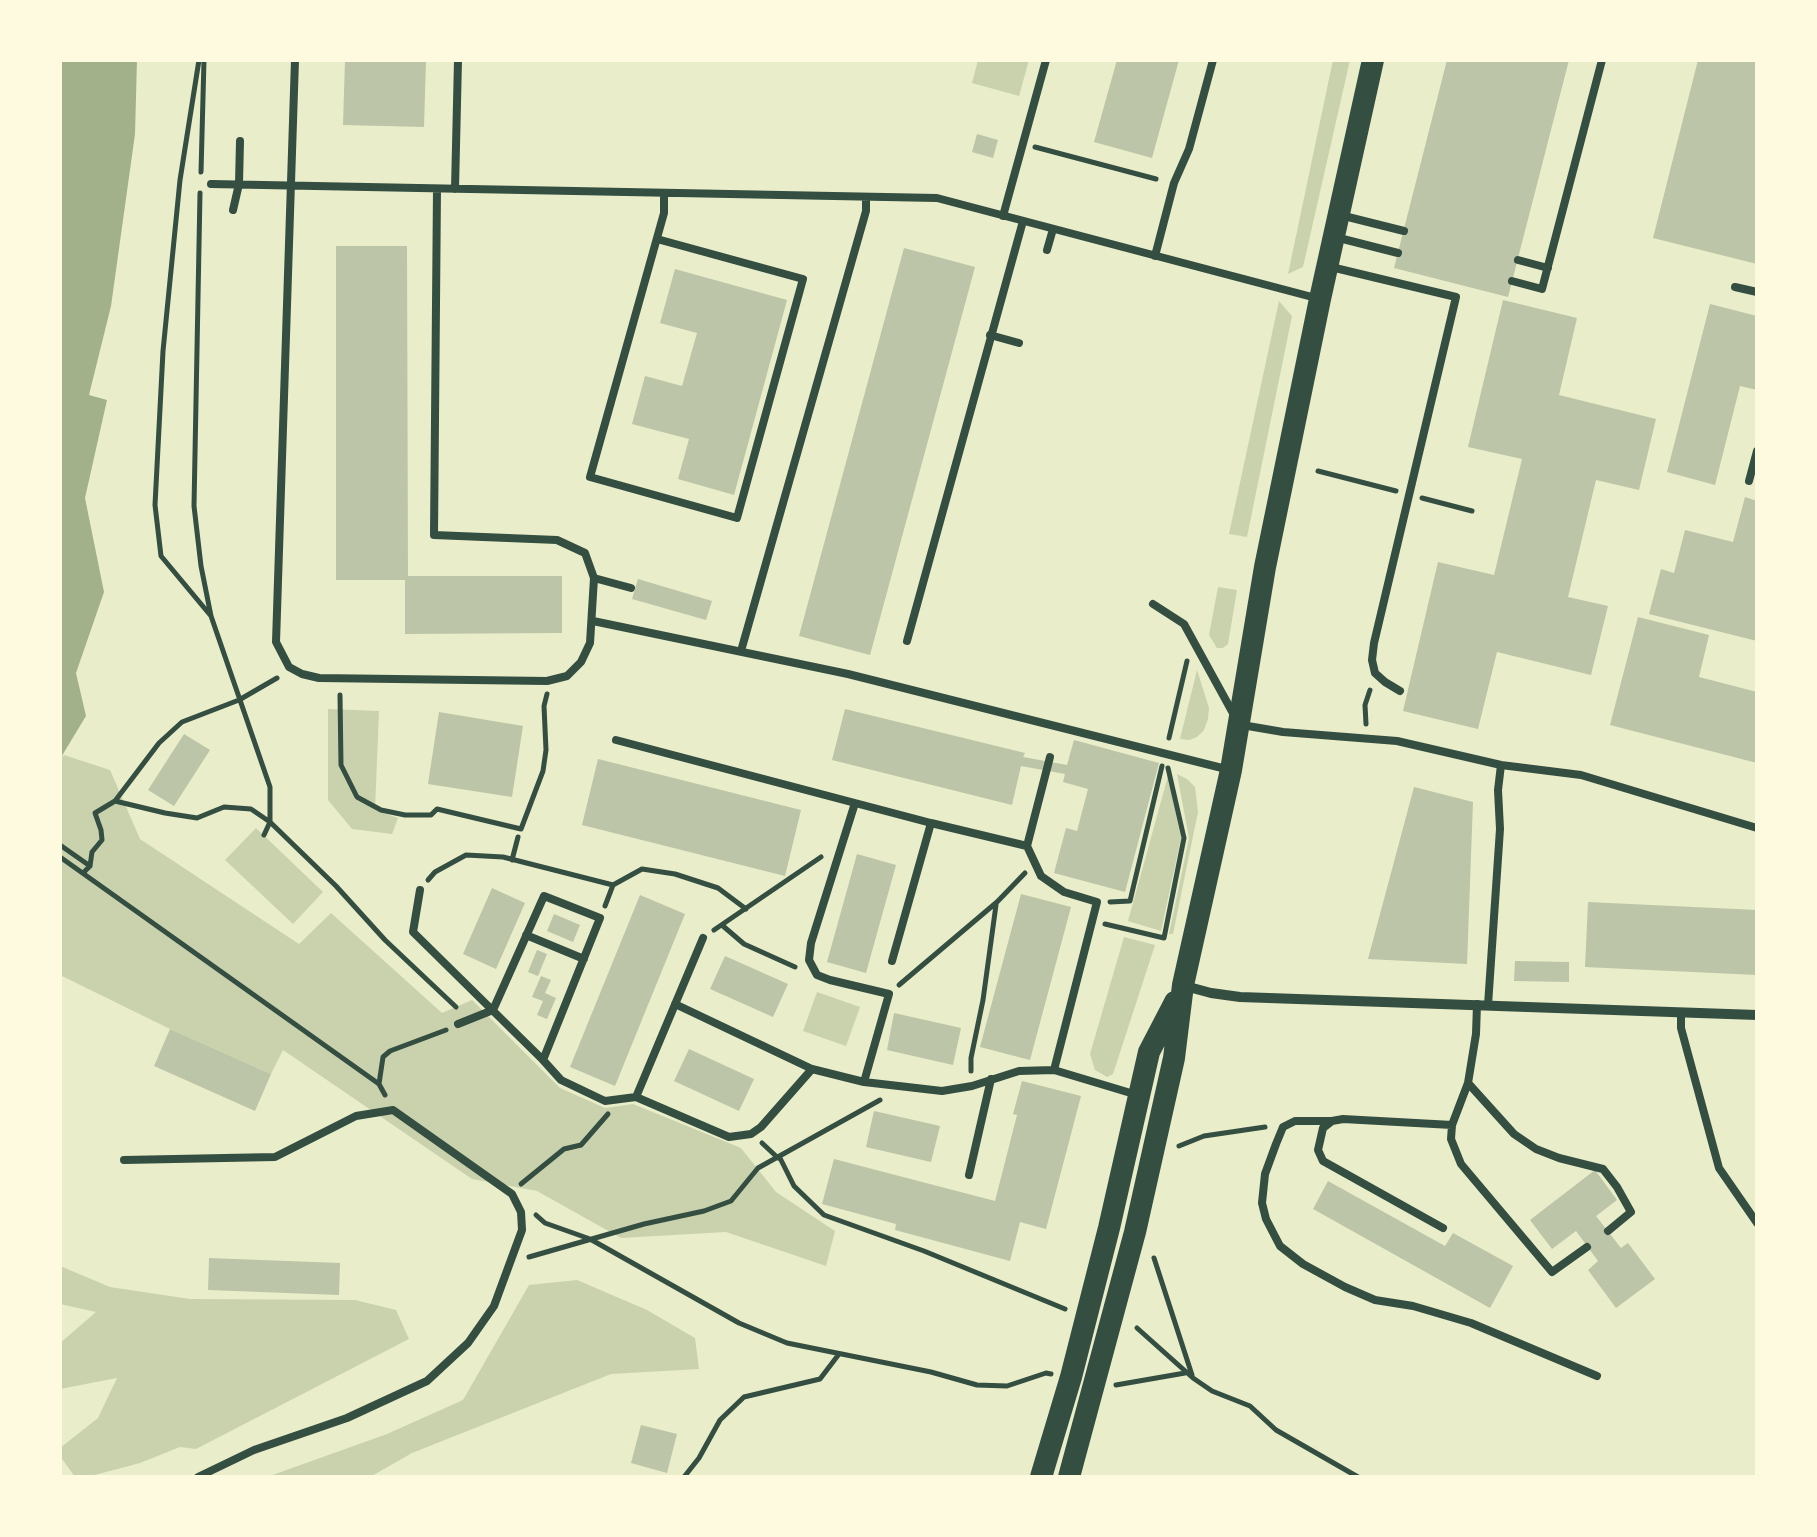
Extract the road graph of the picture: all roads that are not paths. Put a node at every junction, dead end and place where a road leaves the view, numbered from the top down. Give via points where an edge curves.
1 (295, 60) edge
2 (458, 60) edge
3 (1046, 60) edge
4 (1213, 60) edge
5 (1373, 60) edge
6 (1602, 60) edge
7 (240, 142) dead end
8 (211, 184) dead end
9 (239, 184) junction
10 (291, 185) junction
11 (437, 188) junction
12 (455, 189) junction
13 (664, 193) junction
14 (866, 198) junction
15 (233, 210) dead end
16 (1003, 216) junction
17 (1023, 221) junction
18 (1337, 226) junction
19 (1053, 229) junction
20 (1404, 231) dead end
21 (657, 239) junction
22 (1047, 250) dead end
23 (1398, 252) dead end
24 (1154, 256) junction
25 (1518, 260) dead end
26 (1328, 266) junction
27 (1548, 268) junction
28 (1512, 281) dead end
29 (1735, 286) dead end
30 (1757, 292) edge
31 (1320, 299) junction
32 (990, 335) junction
33 (1019, 343) dead end
34 (1757, 450) edge
35 (1750, 481) dead end
36 (594, 578) junction
37 (630, 588) dead end
38 (1153, 604) dead end
39 (593, 621) junction
40 (908, 641) dead end
41 (741, 651) junction
42 (1400, 690) dead end
43 (1239, 725) junction
44 (616, 740) dead end
45 (1050, 757) dead end
46 (1502, 765) junction
47 (1230, 770) junction
48 (855, 803) junction
49 (931, 823) junction
50 (1757, 828) edge
51 (1027, 846) junction
52 (420, 890) road end
53 (526, 935) junction
54 (702, 938) road end
55 (584, 959) junction
56 (892, 961) dead end
57 (1183, 986) junction
58 (675, 1004) junction
59 (1482, 1004) junction
60 (492, 1010) junction
61 (1681, 1012) junction
62 (1757, 1015) edge
63 (458, 1024) dead end
64 (543, 1060) junction
65 (812, 1069) junction
66 (1054, 1070) junction
67 (991, 1080) junction
68 (864, 1082) junction
69 (1468, 1083) junction
70 (1138, 1095) junction
71 (636, 1096) junction
72 (1332, 1122) junction
73 (1452, 1124) junction
74 (124, 1160) dead end
75 (969, 1175) dead end
76 (1757, 1223) edge
77 (1442, 1228) dead end
78 (1608, 1231) dead end
79 (1587, 1246) dead end
80 (1597, 1376) dead end
81 (198, 1477) edge
82 (1041, 1477) edge
83 (1070, 1477) edge

1 - 10 lane
2 - 12 lane
3 - 16 lane
4 - 24 lane
5 - 18 main road
6 - 27 lane
7 - 9 lane
8 - 9 lane
9 - 10 lane
9 - 15 lane
10 - 11 lane
10 - 39 lane via 276,642 289,667 319,678 547,681 567,676 582,662
11 - 12 lane
11 - 36 lane via 434,535 558,540 585,553
12 - 13 lane
13 - 14 lane
13 - 21 lane
14 - 16 lane via 937,198
14 - 41 lane
16 - 17 lane
17 - 19 lane
17 - 32 lane
18 - 20 lane
18 - 23 lane
18 - 26 main road
19 - 22 lane
19 - 24 lane
21 - 21 lane via 803,279 737,518 590,477
24 - 31 lane
25 - 27 lane
26 - 31 main road
26 - 42 lane via 1456,297 1374,643 1375,673
27 - 28 lane via 1542,288
29 - 30 lane
31 - 43 main road
32 - 33 lane
32 - 40 lane
34 - 35 lane
36 - 37 lane
36 - 39 lane
38 - 43 lane via 1184,624
39 - 41 lane
41 - 47 lane
43 - 46 lane via 1398,740
43 - 47 main road
44 - 48 lane
45 - 51 lane
46 - 50 lane via 1581,775
46 - 59 lane
47 - 57 main road
48 - 49 lane
48 - 68 lane via 809,960 816,975 889,994
49 - 51 lane
49 - 56 lane
51 - 66 lane via 1040,876 1097,902
52 - 60 lane via 412,932
53 - 55 lane
53 - 55 lane via 544,896 600,918
53 - 60 lane
54 - 58 lane
55 - 64 lane
57 - 59 street via 1240,997
57 - 70 main road via 1148,1052
57 - 83 main road via 1135,1232
58 - 65 lane
58 - 71 lane
59 - 61 street
59 - 69 lane
60 - 63 lane
60 - 64 lane
61 - 62 street
61 - 76 lane via 1719,1168
64 - 71 lane via 561,1080 606,1101
65 - 68 lane
65 - 71 lane via 761,1128 740,1136
66 - 67 lane
66 - 70 lane
67 - 68 lane via 942,1091
67 - 75 lane
69 - 73 lane
69 - 78 lane via 1536,1149 1603,1169 1631,1212
70 - 82 main road
72 - 73 lane
72 - 77 lane via 1319,1138 1323,1161
72 - 80 lane via 1295,1120 1283,1128 1262,1203 1280,1246 1375,1300 1471,1323
73 - 79 lane via 1450,1139 1461,1164 1552,1272
74 - 81 lane via 275,1157 356,1116 393,1110 512,1194 521,1212 522,1230 494,1306 427,1382

